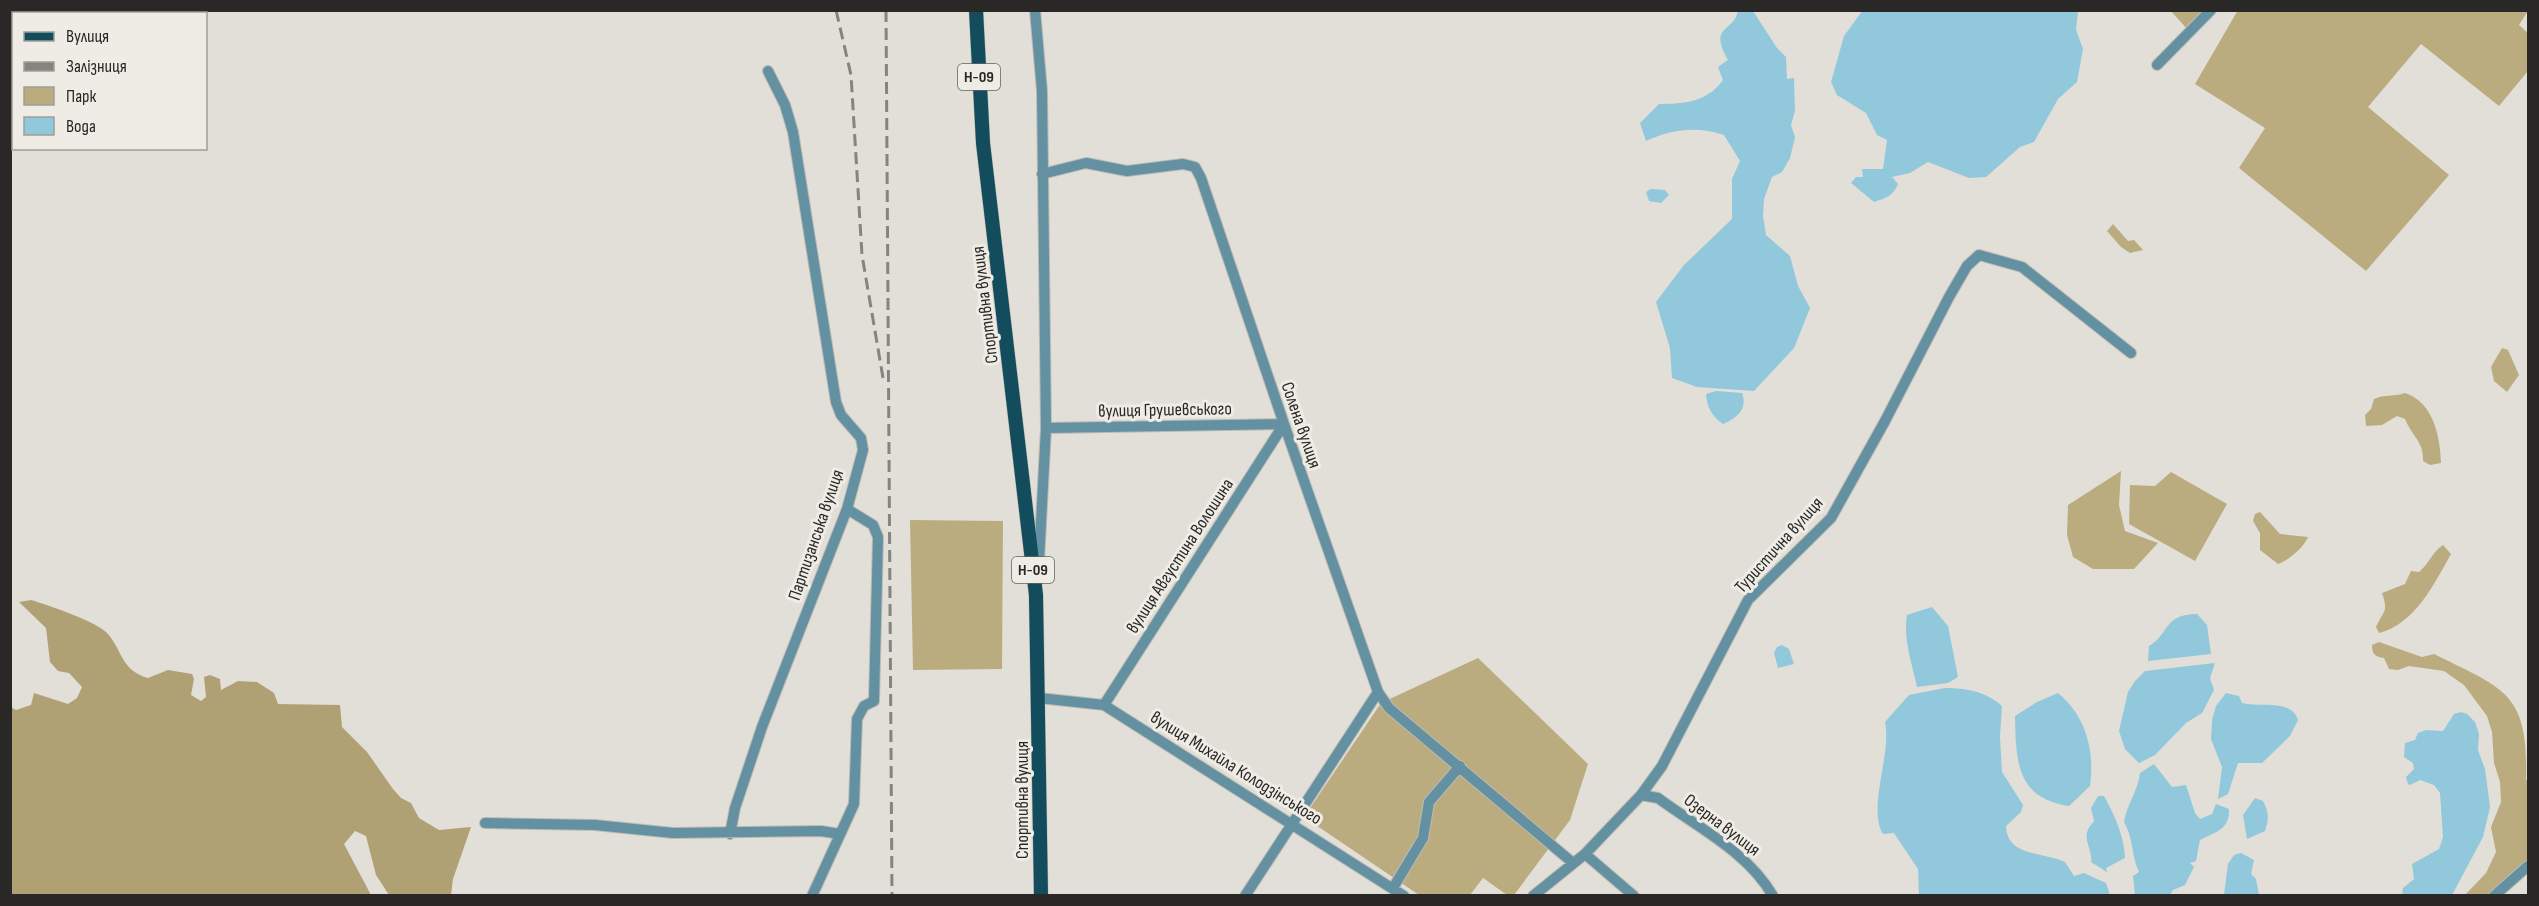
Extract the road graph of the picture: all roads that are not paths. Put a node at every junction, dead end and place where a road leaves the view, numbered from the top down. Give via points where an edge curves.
1 (976, 10) edge
2 (1035, 10) edge
3 (2211, 10) edge
4 (2157, 65) dead end
5 (768, 71) dead end
6 (1042, 174) junction
7 (2131, 353) dead end
8 (1284, 424) junction
9 (1046, 428) junction
10 (847, 509) junction
11 (1036, 595) junction
12 (1378, 692) junction
13 (1039, 699) junction
14 (1104, 705) junction
15 (1460, 765) junction
16 (1641, 795) junction
17 (485, 823) dead end
18 (1292, 823) junction
19 (730, 834) junction
20 (840, 834) junction
21 (1585, 854) junction
22 (1574, 863) junction
23 (2529, 866) edge
24 (1393, 888) junction
25 (812, 896) edge
26 (1041, 896) edge
27 (1245, 896) edge
28 (1404, 896) edge
29 (1533, 896) edge
30 (1634, 896) edge
31 (1773, 896) edge
32 (2494, 896) edge

1 - 11 main road, Спортивна вулиця / Н-09 via 983,143
2 - 6 street, Спортивна вулиця via 1042,91
3 - 4 street
5 - 10 street, Партизанська вулиця via 793,132 836,402 841,415 861,438 863,450
6 - 8 street, Солена вулиця via 1086,163 1127,171 1183,164 1195,168
6 - 9 street, Спортивна вулиця
7 - 16 street, Туристична вулиця via 2022,267 1979,255 1967,266 1949,297 1831,518 1748,600 1662,766
8 - 9 street, вулиця Грушевського
8 - 12 street, Солена вулиця
8 - 14 street, вулиця Августина Волошина
9 - 11 street, Спортивна вулиця
10 - 19 street, Партизанська вулиця via 762,727
10 - 20 street via 877,530 878,549 874,701 864,706 857,719 854,804
11 - 13 main road, Спортивна вулиця / Н-09
12 - 15 street via 1389,708
12 - 18 street
13 - 14 street, вулиця Михайла Колодзінського
13 - 26 main road, Спортивна вулиця / Н-09
14 - 18 street, вулиця Михайла Колодзінського
15 - 22 street
15 - 24 street via 1429,802 1423,838
16 - 21 street, Туристична вулиця
16 - 31 street, Озерна вулиця via 1658,798 1744,859 1764,879
17 - 19 street
18 - 24 street, вулиця Михайла Колодзінського
18 - 27 street
19 - 20 street
20 - 25 street
21 - 22 street, Туристична вулиця
21 - 30 street
22 - 29 street, Туристична вулиця
23 - 32 street
24 - 28 street, вулиця Михайла Колодзінського

